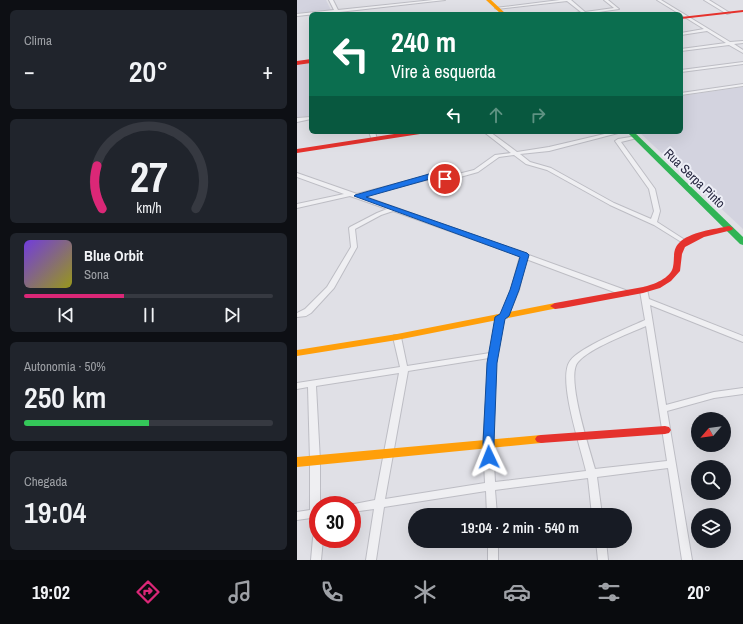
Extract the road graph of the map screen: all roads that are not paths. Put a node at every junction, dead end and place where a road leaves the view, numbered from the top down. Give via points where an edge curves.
1 (331, 0) edge
2 (443, 0) edge
3 (488, 0) edge
4 (568, 0) edge
5 (606, 0) edge
6 (659, 0) edge
7 (706, 0) edge
8 (497, 8) junction
9 (743, 11) edge
10 (338, 12) edge
11 (502, 12) edge
12 (584, 12) edge
13 (593, 12) edge
14 (676, 12) edge
15 (728, 13) junction
16 (309, 14) edge
17 (297, 15) edge
18 (685, 18) edge
19 (709, 30) junction
20 (683, 34) edge
21 (743, 42) edge
22 (730, 44) junction
23 (683, 50) edge
24 (743, 52) edge
25 (309, 61) edge
26 (297, 63) edge
27 (743, 63) edge
28 (683, 71) edge
29 (743, 85) edge
30 (683, 94) edge
31 (309, 118) edge
32 (297, 120) edge
33 (389, 134) edge
34 (489, 134) edge
35 (611, 134) edge
36 (373, 135) edge
37 (633, 135) edge
38 (297, 151) edge
39 (513, 153) junction
40 (297, 175) edge
41 (354, 195) junction
42 (297, 206) edge
43 (393, 209) junction
44 (653, 223) junction
45 (729, 228) junction
46 (685, 242) junction
47 (743, 242) edge
48 (524, 255) junction
49 (625, 293) junction
50 (645, 295) junction
51 (297, 315) edge
52 (502, 317) junction
53 (648, 322) junction
54 (397, 337) junction
55 (743, 339) edge
56 (297, 353) edge
57 (493, 355) junction
58 (404, 369) junction
59 (312, 383) junction
60 (297, 386) edge
61 (743, 391) edge
62 (662, 410) junction
63 (665, 430) junction
64 (581, 435) junction
65 (489, 443) junction
66 (389, 454) junction
67 (315, 460) junction
68 (297, 462) edge
69 (671, 464) junction
70 (592, 475) junction
71 (491, 486) junction
72 (316, 496) edge
73 (379, 505) junction
74 (361, 507) edge
75 (492, 508) edge
76 (596, 508) edge
77 (309, 514) edge
78 (297, 516) edge
79 (317, 548) edge
80 (493, 548) edge
81 (602, 548) edge
82 (316, 560) edge
83 (371, 560) edge
84 (493, 560) edge
85 (603, 560) edge
86 (687, 560) edge

1 - 10 street
2 - 10 street
3 - 8 street
4 - 8 street
4 - 12 street
5 - 13 street via 617,9
6 - 14 street
7 - 15 street
8 - 11 street
9 - 15 street
15 - 18 street
16 - 17 street
18 - 19 street
19 - 20 street
19 - 22 street
21 - 22 street
22 - 23 street
22 - 24 street
25 - 26 street
27 - 28 street
29 - 30 street
31 - 32 street
33 - 36 street
34 - 39 street
35 - 39 street via 549,149
36 - 38 street
37 - 44 street via 618,141 652,189 657,211
37 - 45 street, Rua Serpa Pinto
39 - 41 street via 493,158 469,174 445,179 429,177
39 - 44 street via 528,163 549,169 612,204
40 - 41 street
41 - 42 street
41 - 43 street
43 - 48 street
43 - 51 street via 352,228 353,247 330,288 308,311
44 - 46 street
45 - 46 street
45 - 47 street, Rua Serpa Pinto
46 - 50 street via 680,244 677,268 670,278
48 - 49 street
48 - 52 street via 515,290
49 - 50 street
49 - 52 street
50 - 53 street
50 - 55 street
52 - 54 street
52 - 57 street
53 - 62 street
53 - 64 street via 577,358 572,364 569,380
54 - 56 street
54 - 58 street
57 - 58 street
57 - 65 street
58 - 59 street
58 - 66 street
59 - 60 street
59 - 67 street
61 - 62 street via 714,395
62 - 63 street
63 - 64 street
63 - 69 street
64 - 65 street
64 - 70 street
65 - 66 street
65 - 71 street
66 - 67 street
66 - 73 street
67 - 68 street
67 - 72 street
69 - 70 street
69 - 86 street
70 - 71 street
70 - 76 street
71 - 73 street
71 - 75 street
73 - 74 street
73 - 83 street
77 - 78 street
79 - 82 street
80 - 84 street
81 - 85 street

